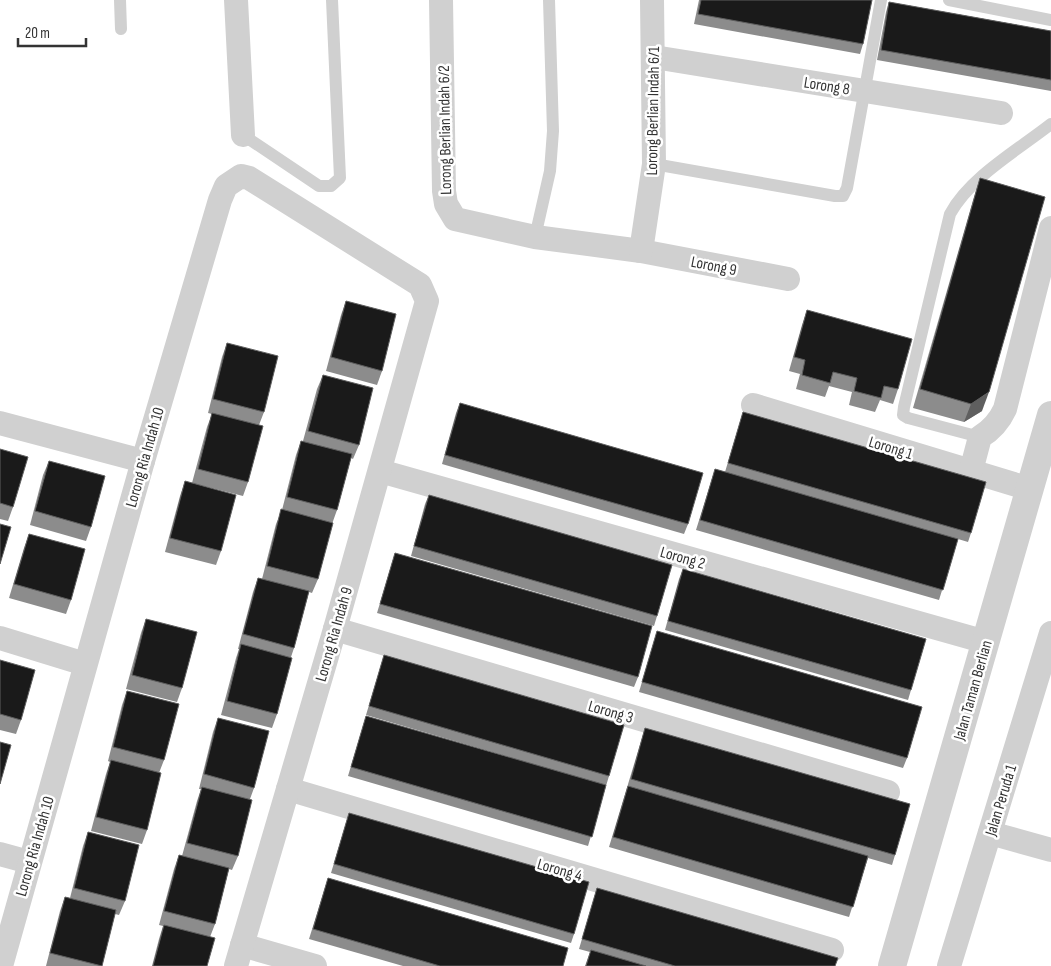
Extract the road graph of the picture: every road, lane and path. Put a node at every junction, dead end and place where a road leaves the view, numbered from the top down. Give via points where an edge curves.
1 (120, 0) edge
2 (236, 0) edge
3 (332, 0) edge
4 (442, 0) edge
5 (549, 0) edge
6 (652, 0) edge
7 (881, 0) edge
8 (949, 0) edge
9 (1051, 20) edge
10 (121, 29) dead end
11 (654, 57) junction
12 (865, 92) junction
13 (1001, 113) dead end
14 (1051, 124) edge
15 (243, 135) joint
16 (654, 164) junction
17 (1051, 228) edge
18 (535, 236) junction
19 (641, 251) junction
20 (788, 279) dead end
21 (427, 301) joint
22 (753, 405) dead end
23 (1051, 415) edge
24 (0, 423) edge
25 (980, 437) junction
26 (143, 461) junction
27 (380, 471) junction
28 (971, 471) junction
29 (1030, 489) junction
30 (335, 629) junction
31 (1051, 633) edge
32 (0, 638) edge
33 (986, 642) junction
34 (85, 664) junction
35 (288, 789) junction
36 (888, 792) dead end
37 (990, 833) junction
38 (1051, 850) edge
39 (0, 854) edge
40 (29, 862) junction
41 (832, 950) dead end
42 (239, 956) edge
43 (1, 966) edge
44 (315, 966) edge
45 (892, 966) edge
46 (950, 966) edge

1 - 10 lane
2 - 15 street
3 - 15 lane via 340,178 332,186 319,186
4 - 18 street, Lorong Berlian Indah 6/2 via 446,204 455,219
5 - 18 lane via 553,131 550,171
6 - 11 street, Lorong Berlian Indah 6/1
7 - 12 lane
8 - 9 lane
11 - 12 street, Lorong 8
11 - 16 street, Lorong Berlian Indah 6/1
12 - 13 street, Lorong 8
12 - 16 lane via 843,196
14 - 25 lane via 971,186 950,214 904,407 903,415 908,418
16 - 19 street, Lorong Berlian Indah 6/1
17 - 25 street via 1001,418
18 - 19 street, Lorong Berlian Indah 6/2
19 - 20 street, Lorong 9
21 - 26 street, Lorong Ria Indah 10 via 420,285 335,231 249,178 241,176 232,180 220,200
21 - 27 street, Lorong Ria Indah 9
22 - 28 street, Lorong 1
23 - 29 street, Jalan Taman Berlian
24 - 26 street
25 - 28 street
26 - 34 street, Lorong Ria Indah 10
27 - 30 street, Lorong Ria Indah 9
27 - 33 street, Lorong 2
28 - 29 street, Lorong 1
29 - 33 street, Jalan Taman Berlian
30 - 35 street, Lorong Ria Indah 9
30 - 36 street, Lorong 3
31 - 37 street, Jalan Peruda 1
32 - 34 street
33 - 45 street, Jalan Taman Berlian
34 - 40 street, Lorong Ria Indah 10
35 - 41 street, Lorong 4
35 - 42 street, Lorong Ria Indah 9
37 - 38 street
37 - 46 street, Jalan Peruda 1
39 - 40 street
40 - 43 street, Lorong Ria Indah 10
42 - 44 street

